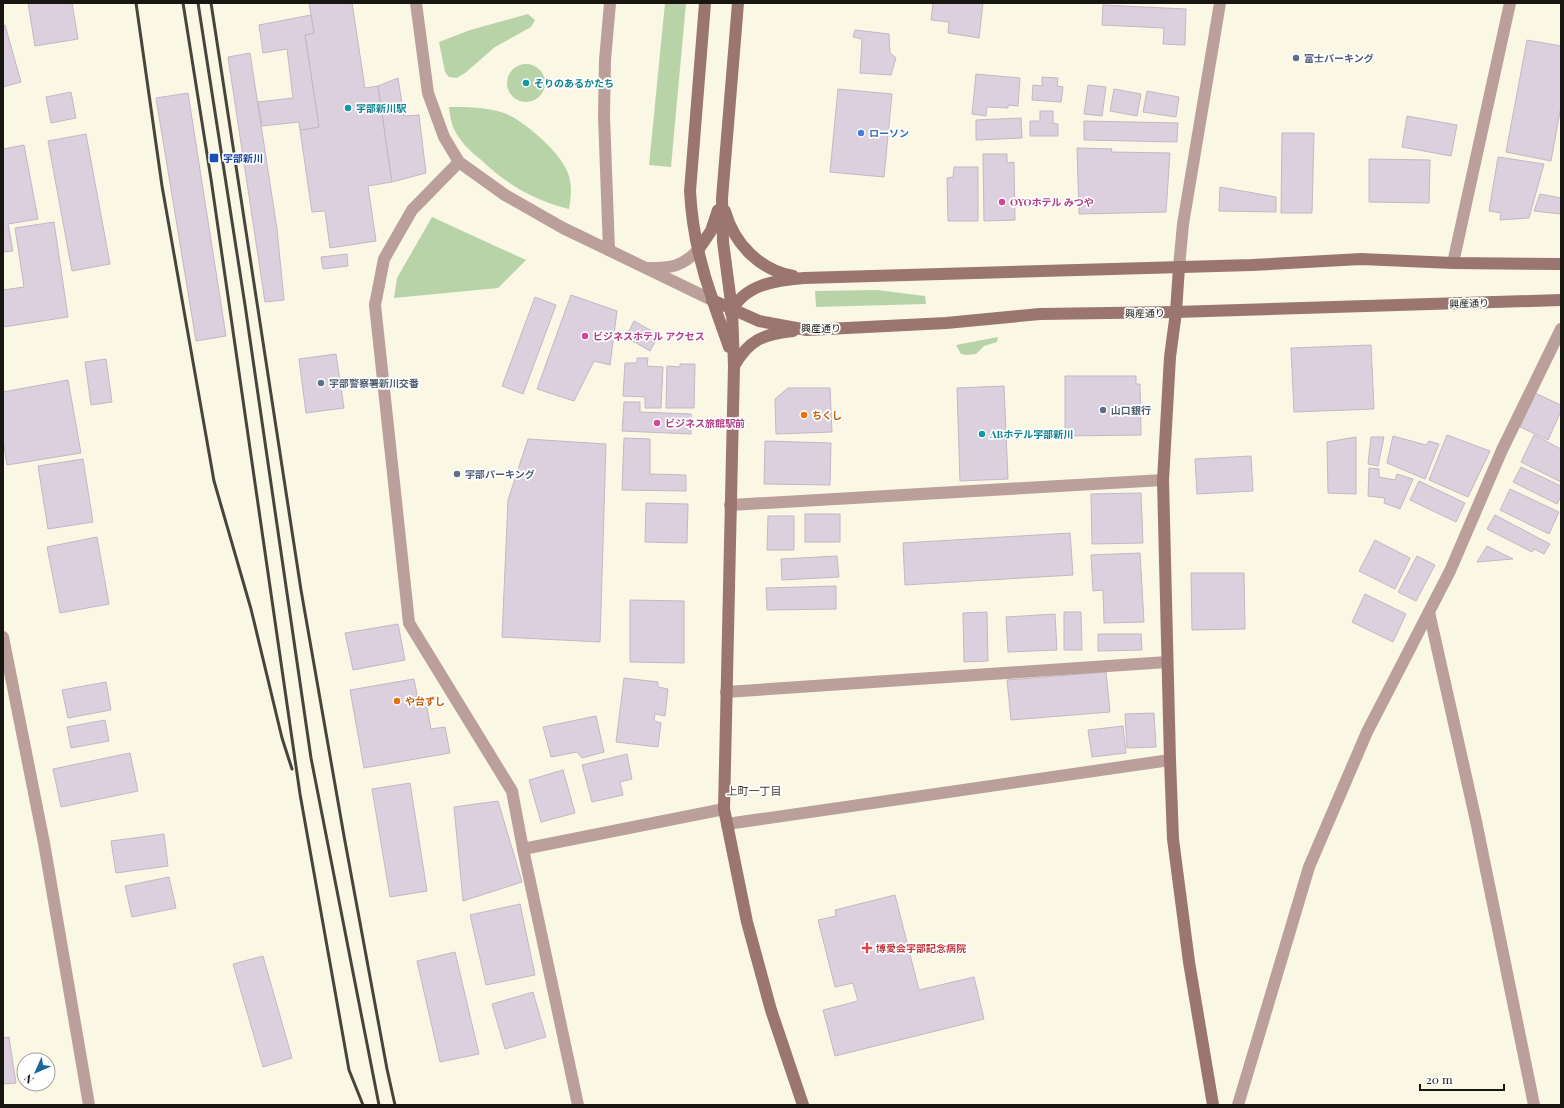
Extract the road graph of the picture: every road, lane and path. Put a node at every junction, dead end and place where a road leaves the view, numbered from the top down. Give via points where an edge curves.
1 (416, 3) edge
2 (610, 3) edge
3 (705, 3) edge
4 (738, 3) edge
5 (1220, 3) edge
6 (1510, 3) edge
7 (459, 162) junction
8 (722, 195) junction
9 (609, 250) junction
10 (698, 250) junction
11 (1453, 263) junction
12 (1561, 264) edge
13 (1179, 267) junction
14 (646, 268) junction
15 (804, 278) junction
16 (712, 300) junction
17 (1561, 300) edge
18 (732, 310) junction
19 (1176, 312) junction
20 (1561, 329) edge
21 (808, 330) junction
22 (725, 335) junction
23 (734, 366) junction
24 (1163, 480) junction
25 (730, 504) junction
26 (1429, 612) junction
27 (3, 637) edge
28 (1167, 662) junction
29 (726, 692) junction
30 (1170, 760) junction
31 (724, 809) junction
32 (727, 824) junction
33 (522, 849) junction
34 (89, 1105) edge
35 (578, 1105) edge
36 (803, 1105) edge
37 (1213, 1105) edge
38 (1238, 1105) edge
39 (1534, 1105) edge

1 - 7 street via 428,93 444,137
2 - 9 street via 604,116
3 - 10 street via 690,191 691,217
4 - 8 street
5 - 13 street via 1183,224
6 - 11 street
7 - 9 street via 504,195
7 - 33 street via 412,210 384,259 375,305 409,623 512,791
8 - 10 street via 715,222
8 - 15 street via 728,222 737,239 749,253 764,266 781,274
8 - 18 street via 723,242
9 - 14 street
10 - 14 street via 681,264
10 - 16 street
11 - 12 street
11 - 13 street via 1361,259
13 - 15 street
13 - 19 street
14 - 16 street
15 - 18 street via 769,283 754,289 742,297
16 - 18 street, 興産通り
16 - 22 street
17 - 19 street, 興産通り
18 - 21 street, 興産通り via 759,321
18 - 22 street via 727,320
18 - 23 street
19 - 21 street, 興産通り via 1040,314 946,323
19 - 24 street via 1170,357
20 - 26 street via 1502,450 1450,571
21 - 23 street via 781,332 759,339 741,353
22 - 23 street
23 - 25 street
24 - 25 street
24 - 28 street
25 - 29 street
26 - 38 street via 1367,732 1309,868
26 - 39 street via 1476,821
27 - 34 street via 44,843
28 - 29 street
28 - 30 street
29 - 31 street
30 - 32 street
30 - 37 street via 1173,839 1189,962
31 - 32 street
31 - 33 street
32 - 36 street via 747,922 770,1010
33 - 35 street

